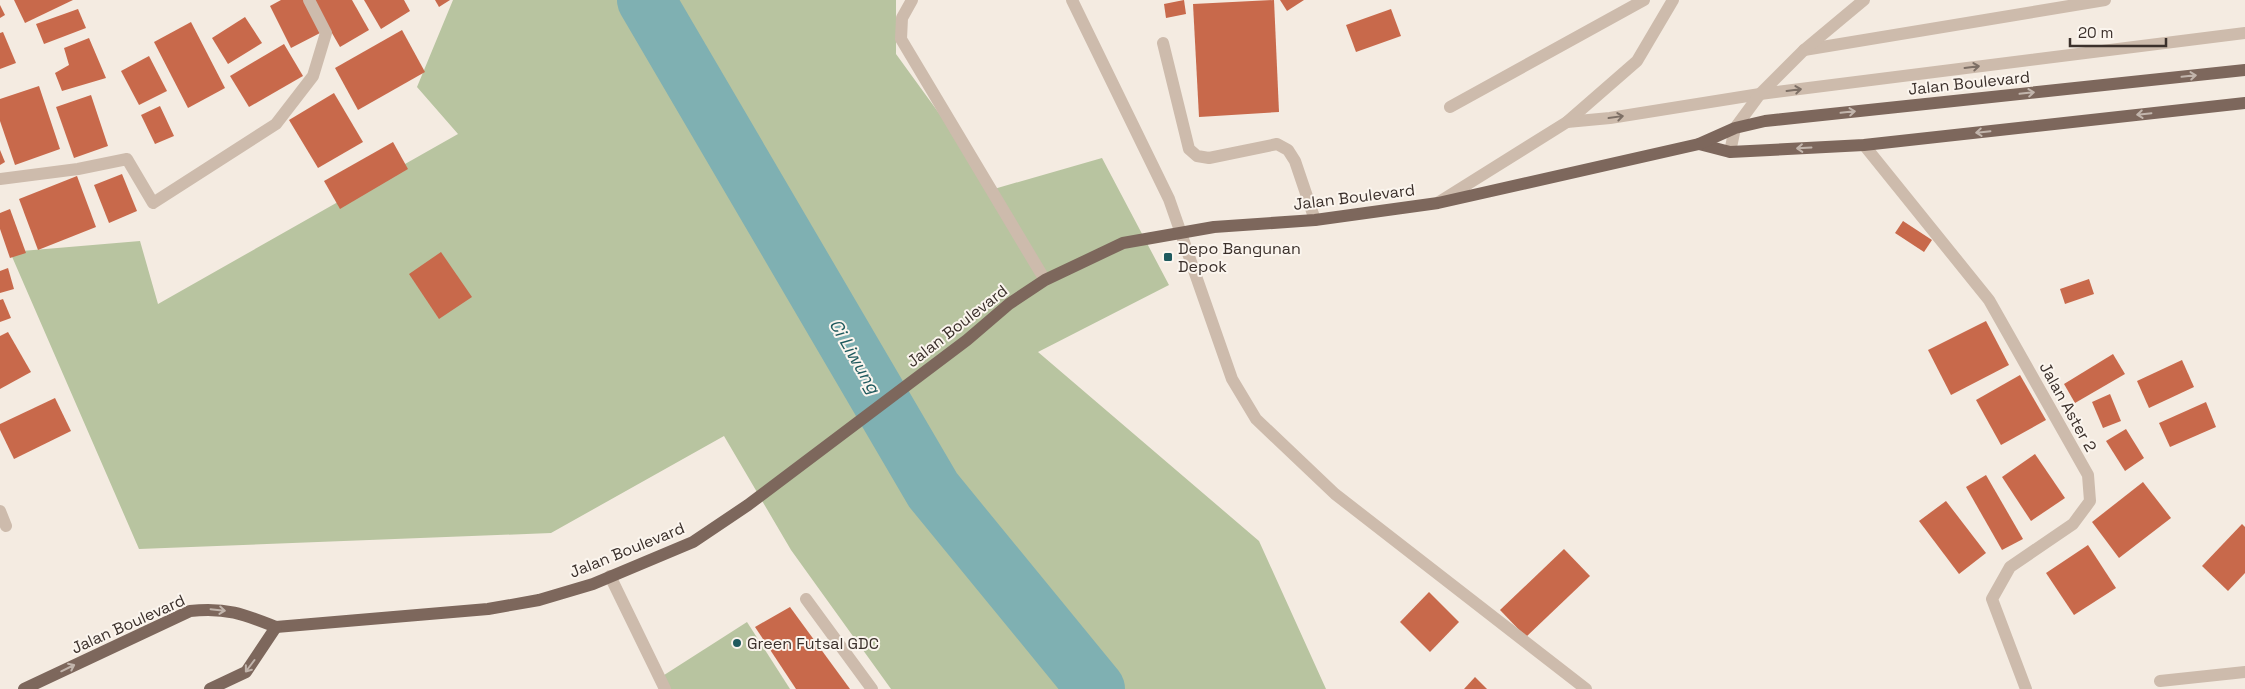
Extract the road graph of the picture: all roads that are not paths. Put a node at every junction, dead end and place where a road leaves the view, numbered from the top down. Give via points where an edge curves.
1 (309, 0) edge
2 (912, 0) edge
3 (1072, 0) edge
4 (1644, 0) edge
5 (1864, 0) edge
6 (2105, 0) edge
7 (1669, 2) edge
8 (2245, 33) edge
9 (1162, 43) dead end
10 (1804, 50) junction
11 (2245, 70) edge
12 (1760, 94) junction
13 (2245, 103) edge
14 (1450, 107) dead end
15 (1567, 122) junction
16 (1735, 128) junction
17 (1699, 144) junction
18 (1864, 145) junction
19 (1730, 152) junction
20 (0, 179) edge
21 (1438, 203) junction
22 (1315, 220) junction
23 (1182, 232) junction
24 (1045, 280) junction
25 (0, 511) edge
26 (6, 526) dead end
27 (610, 576) junction
28 (806, 599) dead end
29 (276, 627) junction
30 (2245, 672) edge
31 (2160, 681) dead end
32 (24, 689) edge
33 (210, 689) edge
34 (665, 689) edge
35 (872, 689) edge
36 (1586, 689) edge
37 (2026, 689) edge

1 - 20 street via 326,33 313,76 276,124 153,203 127,159
2 - 24 street via 902,18 901,39
3 - 23 street via 1150,156
4 - 14 street
5 - 10 street
6 - 10 street
7 - 15 street via 1637,61
12 -> 8 street
9 - 22 street via 1189,149 1197,156 1209,158 1278,144 1288,150 1295,162
10 - 12 street
16 -> 11 main road, Jalan Boulevard via 1774,120
15 -> 12 street
12 - 16 street
13 -> 18 main road, Jalan Boulevard
15 - 21 street
16 - 17 main road, Jalan Boulevard
16 - 19 street
17 - 19 main road, Jalan Boulevard
17 - 21 main road, Jalan Boulevard
18 -> 19 main road, Jalan Boulevard
18 - 37 street, Jalan Aster 2 via 1989,300 2088,475 2090,501 2073,524 2010,567 1992,599
21 - 22 main road, Jalan Boulevard
22 - 23 main road, Jalan Boulevard
23 - 24 main road, Jalan Boulevard via 1123,243
23 - 36 street via 1232,379 1256,420 1335,494
24 - 27 main road, Jalan Boulevard via 1009,304 967,340 748,505 693,542
25 - 26 street
27 - 29 main road, Jalan Boulevard via 539,600 488,609
27 - 34 street
28 - 35 street
32 -> 29 main road, Jalan Boulevard via 190,611 214,609 245,614
29 -> 33 main road via 246,672
30 - 31 street

